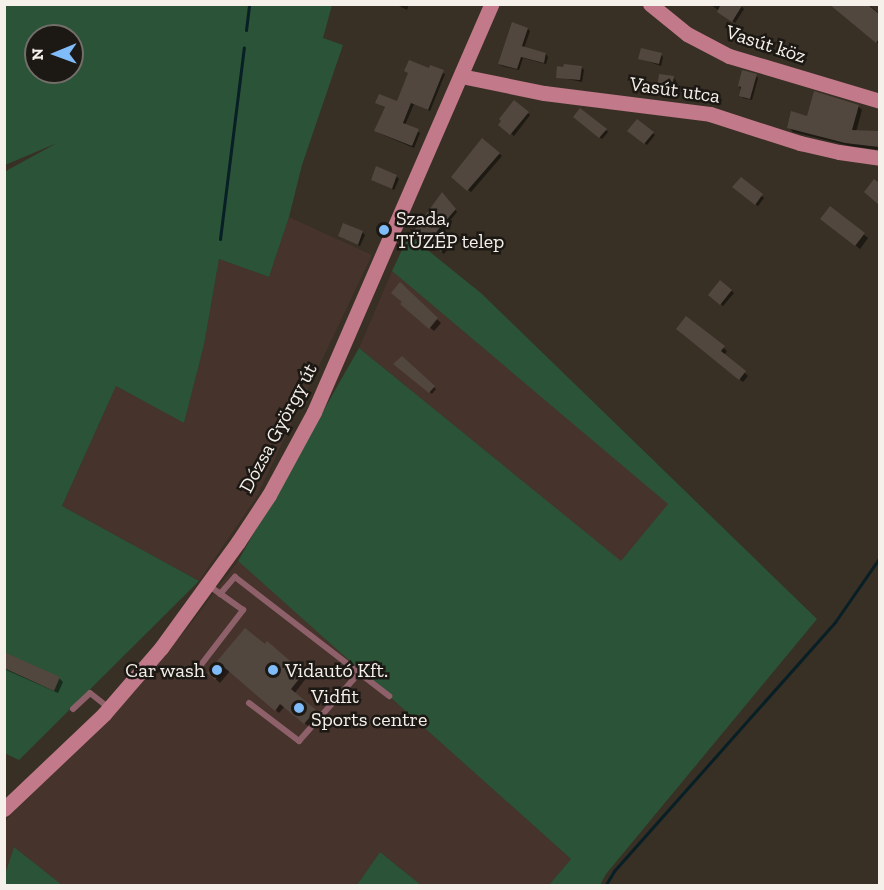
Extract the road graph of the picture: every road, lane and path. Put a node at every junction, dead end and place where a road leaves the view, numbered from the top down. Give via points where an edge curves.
1 (491, 4) edge
2 (650, 4) edge
3 (461, 76) junction
4 (879, 101) edge
5 (879, 158) edge
6 (214, 589) junction
7 (197, 670) dead end
8 (359, 673) junction
9 (389, 696) dead end
10 (249, 703) dead end
11 (109, 708) junction
12 (73, 709) dead end
13 (4, 808) edge

1 - 3 main road, Dózsa György út
2 - 4 main road, Vasút köz via 687,34 729,56
3 - 5 main road, Vasút utca via 544,93 710,114 800,143
3 - 6 main road, Dózsa György út via 314,412
6 - 7 lane via 243,610
6 - 8 lane via 235,577
6 - 11 main road, Dózsa György út
8 - 9 lane
8 - 10 lane via 299,741
11 - 12 lane via 90,693
11 - 13 main road, Dózsa György út

